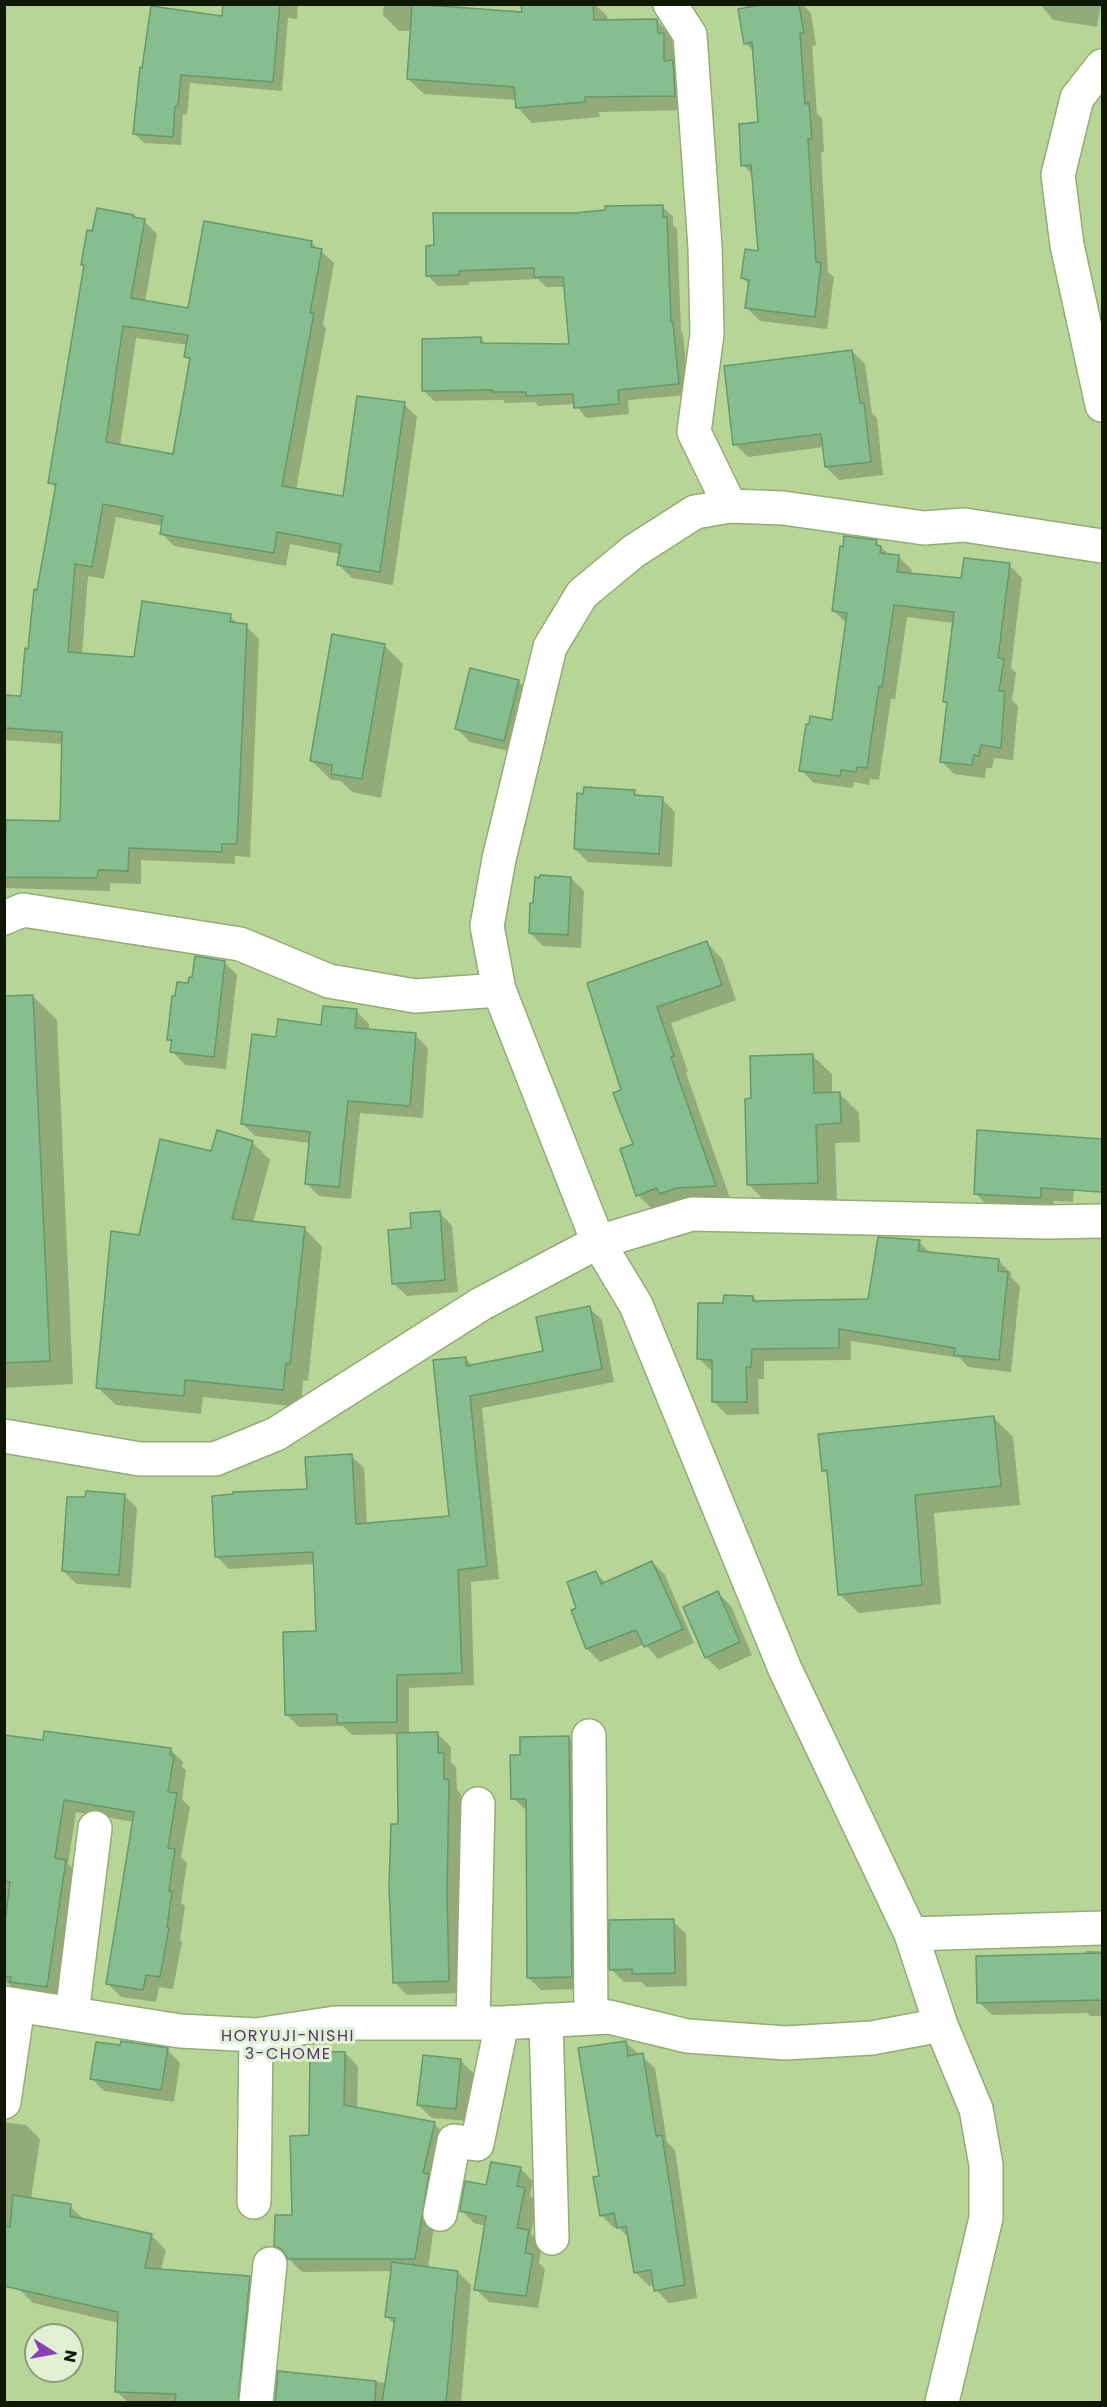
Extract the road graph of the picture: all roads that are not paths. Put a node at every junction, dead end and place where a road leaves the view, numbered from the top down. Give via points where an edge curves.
1 (670, 4) edge
2 (1102, 66) edge
3 (1102, 405) edge
4 (730, 506) junction
5 (1102, 546) edge
6 (4, 918) edge
7 (499, 990) junction
8 (1102, 1221) edge
9 (598, 1242) junction
10 (4, 1436) edge
11 (589, 1736) dead end
12 (478, 1804) dead end
13 (95, 1828) dead end
14 (1102, 1928) edge
15 (911, 1935) junction
16 (11, 2004) edge
17 (72, 2014) junction
18 (591, 2018) junction
19 (546, 2020) junction
20 (487, 2023) junction
21 (941, 2025) junction
22 (256, 2036) junction
23 (4, 2102) edge
24 (254, 2202) dead end
25 (440, 2214) dead end
26 (552, 2238) dead end
27 (270, 2264) dead end
28 (256, 2403) edge
29 (942, 2403) edge

1 - 4 street via 690,35 705,247 708,334 694,432
2 - 3 street via 1077,98 1058,175 1067,245
4 - 5 street via 783,508 924,528 964,525
4 - 7 street via 695,512 634,551 582,594 550,647 499,859 487,926
6 - 7 street via 23,910 240,944 329,981 415,996
7 - 9 street
8 - 9 street via 692,1214
9 - 10 street via 481,1304 276,1434 215,1459 140,1459
9 - 15 street via 636,1305 785,1669
11 - 18 street
12 - 20 street
13 - 17 street
14 - 15 street
15 - 21 street
16 - 17 street
16 - 23 street
17 - 22 street via 180,2031
18 - 19 street
18 - 21 street via 609,2017 687,2037 786,2043 872,2038
19 - 20 street
19 - 26 street
20 - 22 street via 335,2023
20 - 25 street via 477,2144 454,2141
21 - 29 street via 976,2109 986,2165 986,2218
22 - 24 street
27 - 28 street

